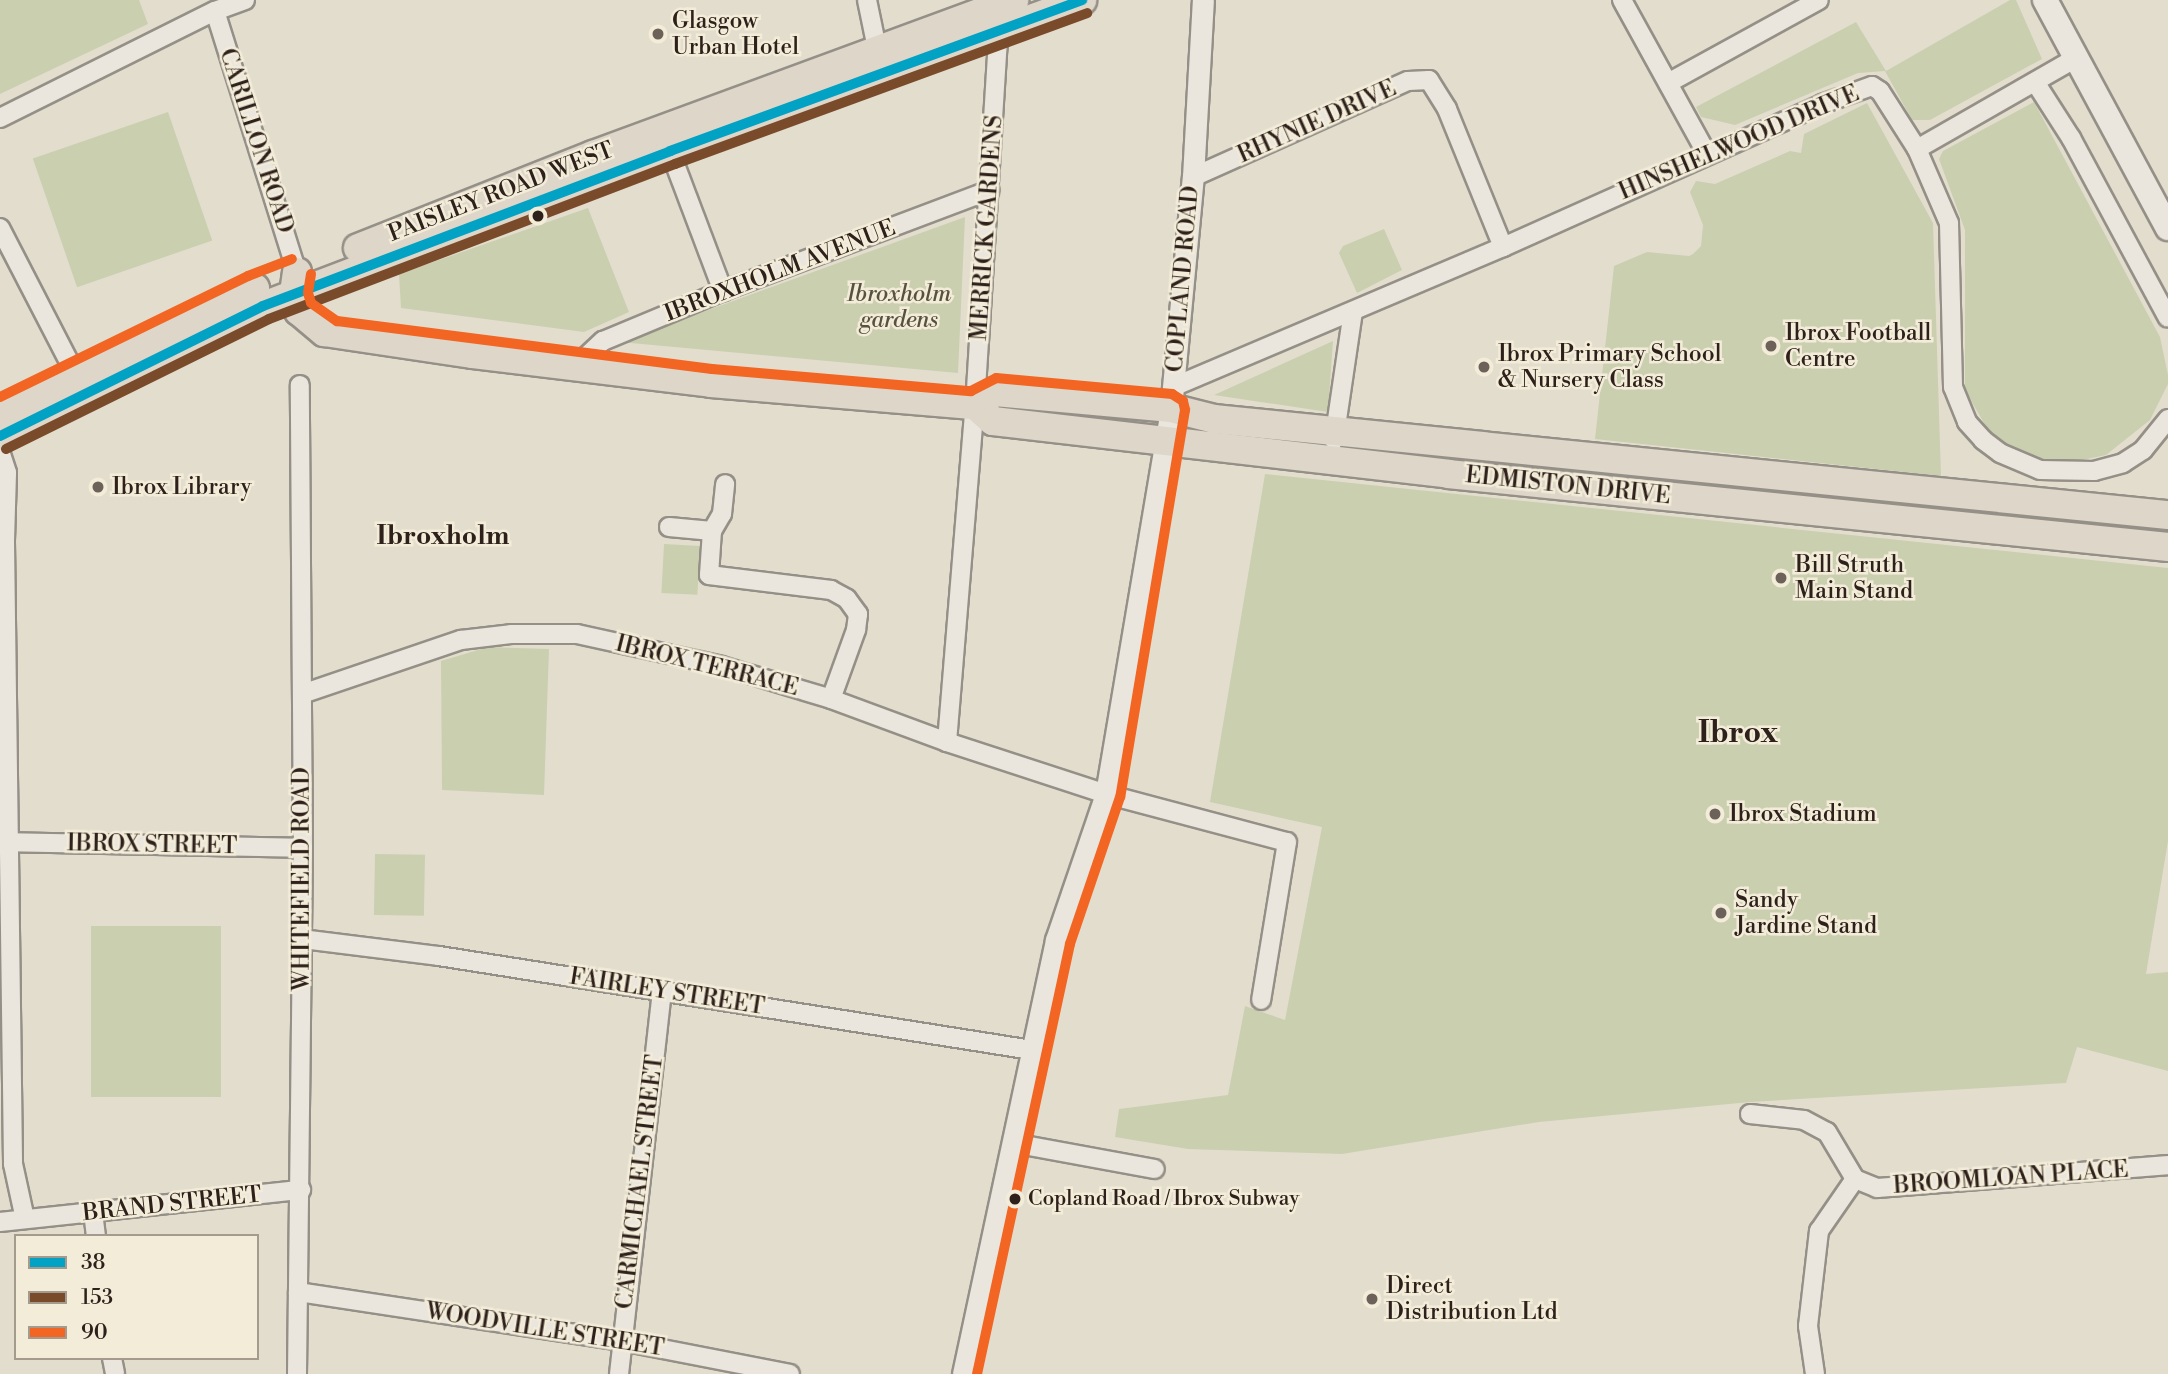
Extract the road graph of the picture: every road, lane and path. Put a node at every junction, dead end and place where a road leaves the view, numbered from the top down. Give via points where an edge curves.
1 (245, 0) edge
2 (867, 0) edge
3 (1082, 0) edge
4 (1203, 0) edge
5 (1622, 0) edge
6 (1819, 0) edge
7 (2045, 0) edge
8 (215, 11) junction
9 (1003, 12) edge
10 (2076, 58) junction
11 (880, 61) junction
12 (2035, 82) junction
13 (1668, 83) junction
14 (0, 118) edge
15 (1917, 149) junction
16 (670, 150) junction
17 (1707, 154) junction
18 (1193, 177) junction
19 (990, 190) junction
20 (0, 228) edge
21 (2168, 228) edge
22 (1503, 247) junction
23 (296, 283) junction
24 (723, 291) junction
25 (1353, 312) junction
26 (2168, 318) edge
27 (578, 364) junction
28 (76, 375) junction
29 (300, 384) dead end
30 (1172, 398) junction
31 (975, 405) junction
32 (0, 413) edge
33 (2168, 419) edge
34 (1335, 431) junction
35 (0, 436) edge
36 (1166, 441) junction
37 (0, 451) edge
38 (1331, 461) junction
39 (725, 484) dead end
40 (2168, 515) edge
41 (669, 527) dead end
42 (712, 531) junction
43 (2168, 547) edge
44 (302, 694) junction
45 (831, 699) junction
46 (947, 742) junction
47 (1106, 794) junction
48 (4, 843) edge
49 (303, 848) junction
50 (302, 939) junction
51 (662, 991) junction
52 (1261, 1000) dead end
53 (6, 1038) edge
54 (1032, 1050) junction
55 (1750, 1114) dead end
56 (1013, 1143) junction
57 (2168, 1165) edge
58 (1154, 1169) dead end
59 (1856, 1179) junction
60 (302, 1190) junction
61 (93, 1212) junction
62 (25, 1219) junction
63 (0, 1222) edge
64 (96, 1234) edge
65 (298, 1292) junction
66 (621, 1341) junction
67 (297, 1374) edge
68 (619, 1374) edge
69 (790, 1374) edge
70 (964, 1374) edge
71 (1815, 1374) edge

1 - 8 street
2 - 11 street
3 - 9 main road, PAISLEY ROAD WEST
4 - 18 street, COPLAND ROAD
5 - 13 street
6 - 13 street
7 - 10 main road
8 - 14 street
8 - 23 street, CARILLON ROAD
9 - 11 main road, PAISLEY ROAD WEST
9 - 19 street, MERRICK GARDENS
10 - 12 street
10 - 21 main road
11 - 16 main road, PAISLEY ROAD WEST
11 - 23 main road, PAISLEY ROAD WEST via 593,155
12 - 15 street
12 - 26 street via 2071,138
13 - 17 street
15 - 17 street, HINSHELWOOD DRIVE via 1880,91 1872,86
15 - 33 street, HINSHELWOOD DRIVE via 1949,223 1953,387 1967,422 1983,440 2040,470 2094,471 2123,463 2143,450
16 - 23 main road, PAISLEY ROAD WEST
16 - 24 street
17 - 22 street, HINSHELWOOD DRIVE
18 - 22 street, RHYNIE DRIVE via 1408,81 1429,80 1447,109
18 - 30 street, COPLAND ROAD
19 - 24 street, IBROXHOLM AVENUE
19 - 31 street, MERRICK GARDENS
20 - 28 street
22 - 25 street, HINSHELWOOD DRIVE
23 - 27 main road, EDMISTON DRIVE via 304,317 334,335
23 - 28 main road, PAISLEY ROAD WEST via 254,289
23 - 35 main road, PAISLEY ROAD WEST via 262,306
24 - 27 street, IBROXHOLM AVENUE via 603,341
25 - 30 street, HINSHELWOOD DRIVE
25 - 34 street
27 - 31 main road, EDMISTON DRIVE via 711,383
28 - 32 main road, PAISLEY ROAD WEST
29 - 44 street, WHITEFIELD ROAD
30 - 31 main road, EDMISTON DRIVE via 995,393
30 - 34 main road, EDMISTON DRIVE via 1214,419
30 - 36 street, COPLAND ROAD
31 - 36 main road, EDMISTON DRIVE via 993,421
31 - 46 street, MERRICK GARDENS
34 - 38 street
34 - 40 main road, EDMISTON DRIVE
36 - 38 main road, EDMISTON DRIVE
36 - 47 street, COPLAND ROAD
37 - 48 street via 7,473
38 - 43 main road, EDMISTON DRIVE
39 - 42 street via 722,514
41 - 42 street
42 - 45 street via 709,575 831,590 847,599 858,614
44 - 45 street, IBROX TERRACE via 461,640 531,633 577,634 703,661
44 - 49 street, WHITEFIELD ROAD
45 - 46 street, IBROX TERRACE
46 - 47 street, IBROX TERRACE
47 - 52 street, IBROX TERRACE via 1287,842
47 - 54 street, COPLAND ROAD via 1056,940
48 - 49 street, IBROX STREET
48 - 53 street
49 - 50 street, WHITEFIELD ROAD
50 - 51 street, FAIRLEY STREET
50 - 60 street, WHITEFIELD ROAD
51 - 54 street, FAIRLEY STREET
51 - 66 street, CARMICHAEL STREET
53 - 62 street via 13,1164
54 - 56 street, COPLAND ROAD
55 - 59 street via 1804,1120 1827,1132
56 - 58 street
56 - 70 street, COPLAND ROAD
57 - 59 street, BROOMLOAN PLACE via 1877,1188
59 - 71 street via 1819,1231 1808,1326
60 - 61 street, BRAND STREET
60 - 65 street, WHITEFIELD ROAD
61 - 62 street, BRAND STREET
61 - 64 street
62 - 63 street, BRAND STREET
65 - 66 street, WOODVILLE STREET
65 - 67 street, WHITEFIELD ROAD
66 - 68 street, CARMICHAEL STREET
66 - 69 street, WOODVILLE STREET

